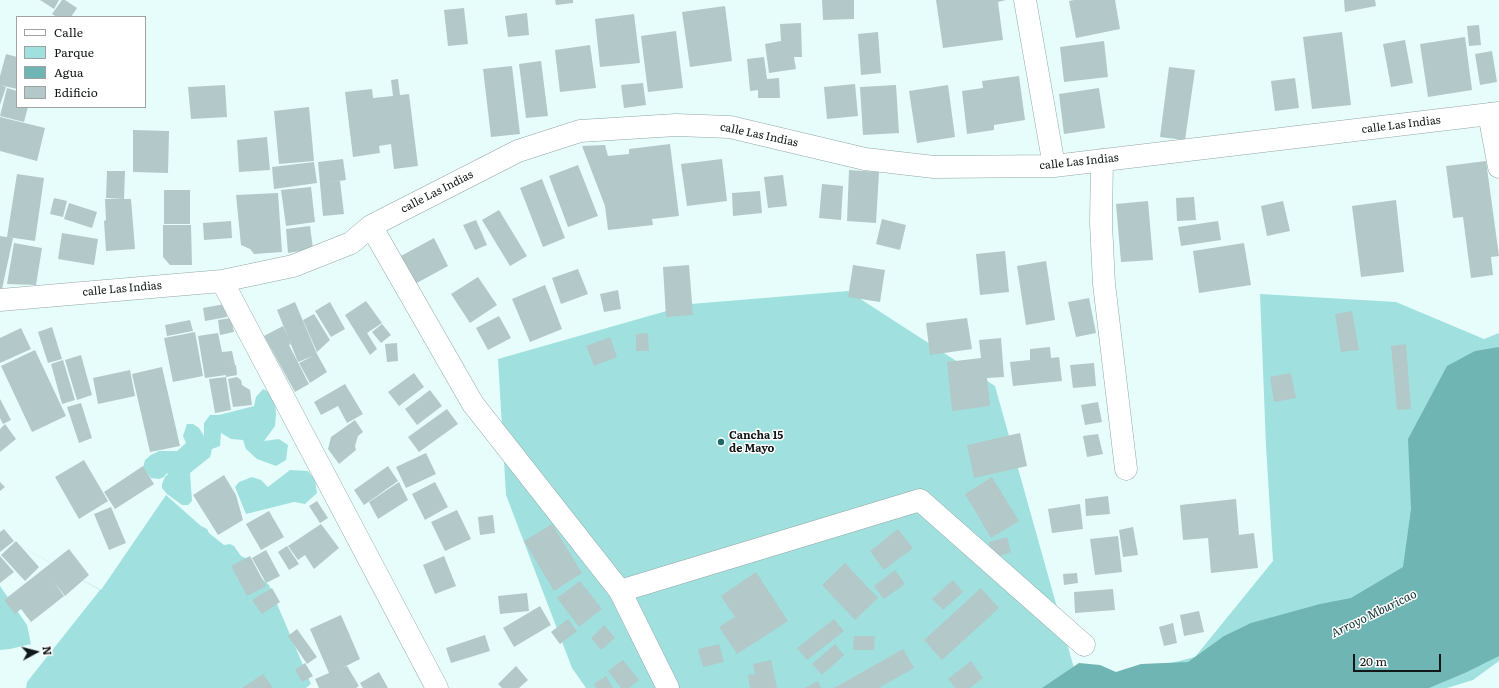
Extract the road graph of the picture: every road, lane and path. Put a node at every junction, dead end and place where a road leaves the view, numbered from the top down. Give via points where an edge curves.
1 (1025, 0) edge
2 (1494, 114) edge
3 (1102, 160) junction
4 (1054, 166) junction
5 (1499, 167) edge
6 (371, 226) junction
7 (222, 280) junction
8 (0, 300) edge
9 (1126, 469) dead end
10 (620, 591) junction
11 (1084, 645) dead end
12 (437, 688) edge
13 (668, 688) edge

1 - 4 street
2 - 3 street, calle Las Indias
2 - 5 street
3 - 4 street, calle Las Indias
3 - 9 street via 1104,284
4 - 6 street, calle Las Indias via 934,167 865,159 730,127 676,124 580,131 518,151
6 - 7 street, calle Las Indias via 350,243 293,266
6 - 10 street via 473,404
7 - 8 street, calle Las Indias
7 - 12 street
10 - 11 street via 920,500
10 - 13 street

